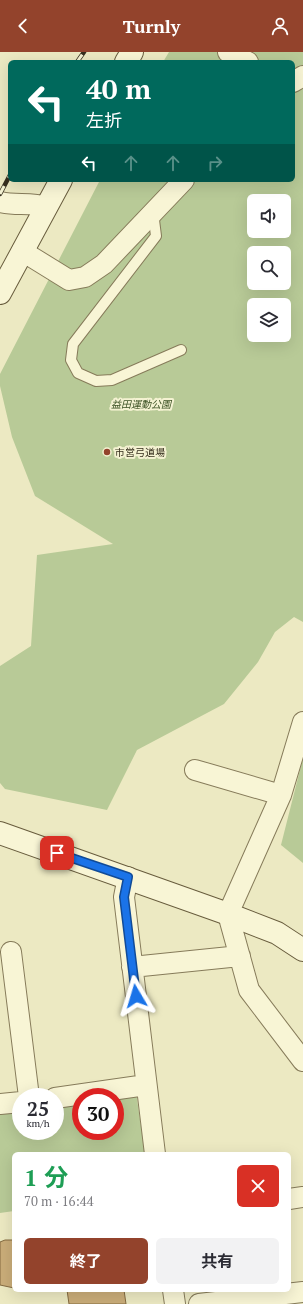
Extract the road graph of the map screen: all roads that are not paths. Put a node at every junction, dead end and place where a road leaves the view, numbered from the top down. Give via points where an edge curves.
1 (228, 52) edge
2 (244, 60) edge
3 (60, 182) edge
4 (182, 182) edge
5 (0, 202) edge
6 (47, 207) junction
7 (154, 212) junction
8 (22, 251) junction
9 (0, 293) edge
10 (181, 350) dead end
11 (303, 722) edge
12 (195, 770) dead end
13 (281, 795) junction
14 (0, 833) edge
15 (128, 877) junction
16 (228, 914) junction
17 (303, 950) edge
18 (11, 952) dead end
19 (240, 956) junction
20 (132, 967) junction
21 (303, 1061) edge
22 (146, 1085) junction
23 (28, 1088) edge
24 (64, 1097) edge
25 (12, 1103) edge
26 (0, 1104) edge
27 (155, 1152) edge
28 (303, 1197) edge
29 (291, 1199) edge
30 (173, 1292) edge
31 (303, 1292) edge
32 (175, 1304) edge
33 (199, 1304) edge

1 - 2 street
3 - 6 street
4 - 7 street
5 - 6 street via 32,203
6 - 8 street
7 - 8 street via 104,264 85,277 69,280
7 - 10 lane via 156,236 73,344 72,360 78,373 96,381 112,380
8 - 9 street
11 - 13 street
12 - 13 street
13 - 16 street
14 - 15 street
15 - 16 street
15 - 20 street via 124,897
16 - 17 street via 277,933
16 - 19 street
18 - 23 street
19 - 20 street
19 - 21 street via 249,990
20 - 22 street
22 - 24 street
22 - 27 street
25 - 26 street
28 - 29 street
30 - 32 street
31 - 33 street

